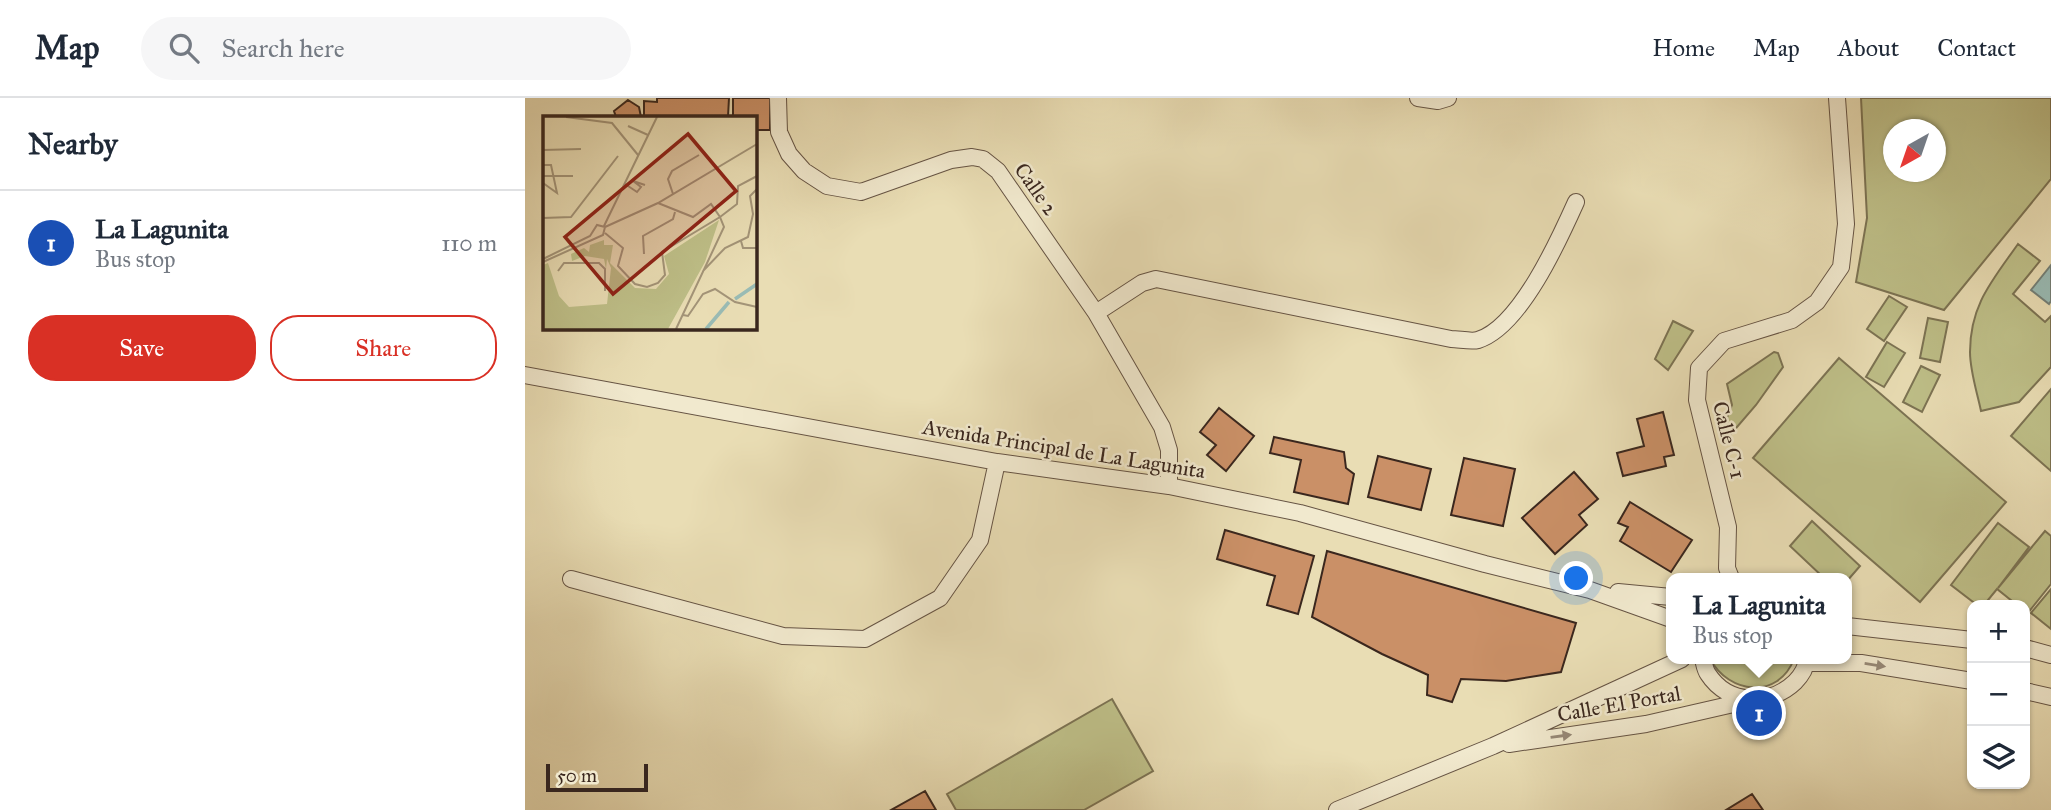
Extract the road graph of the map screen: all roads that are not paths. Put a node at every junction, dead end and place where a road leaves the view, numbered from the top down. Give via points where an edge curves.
1 (778, 98) edge
2 (1418, 98) edge
3 (1448, 98) edge
4 (1837, 98) edge
5 (1576, 202) dead end
6 (1096, 313) junction
7 (525, 375) edge
8 (997, 462) junction
9 (1169, 486) junction
10 (1729, 573) edge
11 (571, 579) dead end
12 (1590, 590) junction
13 (1666, 597) edge
14 (1666, 617) edge
15 (1852, 627) edge
16 (1967, 639) edge
17 (2030, 649) edge
18 (2051, 655) edge
19 (1852, 663) edge
20 (1671, 664) edge
21 (1705, 664) edge
22 (1806, 664) edge
23 (1967, 680) edge
24 (2030, 692) edge
25 (2051, 697) edge
26 (1751, 700) junction
27 (1493, 746) junction
28 (1337, 810) edge

1 - 6 street, Calle 2 via 779,132 789,154 804,172 827,186 861,192 951,160 983,159 998,170
2 - 3 street
4 - 10 street, Calle C-1 via 1846,224 1841,267 1817,302 1792,320 1724,341 1699,368 1697,400 1728,527
5 - 6 street via 1553,254 1506,324 1477,340 1451,339 1156,279
6 - 9 street, Calle 2 via 1162,427 1169,450
7 - 8 street, Avenida Principal de La Lagunita
8 - 9 street, Avenida Principal de La Lagunita
8 - 11 street via 980,540 940,598 865,639 783,636
9 - 12 street, Avenida Principal de La Lagunita via 1300,513
12 - 13 street, Avenida Principal de La Lagunita
12 - 14 street, Avenida Principal de La Lagunita
15 - 16 street
17 - 18 street
19 -> 23 street
20 - 27 street, Calle El Portal
21 - 26 street via 1726,692
22 - 26 street via 1786,690 1771,698
24 - 25 street
27 -> 26 street, Calle El Portal via 1646,724
27 - 28 street, Calle El Portal

